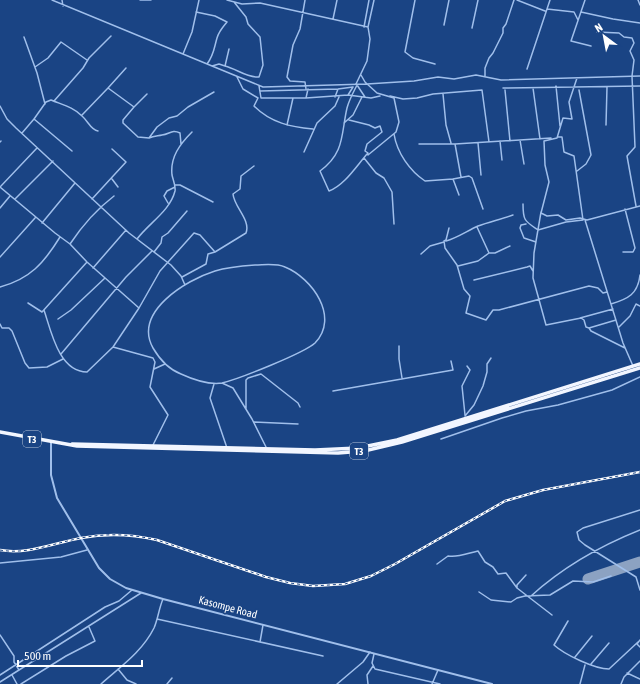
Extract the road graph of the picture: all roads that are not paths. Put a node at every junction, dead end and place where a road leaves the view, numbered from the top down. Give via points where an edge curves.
1 (52, 0) edge
2 (62, 0) edge
3 (140, 0) edge
4 (151, 0) edge
5 (199, 0) edge
6 (227, 0) edge
7 (305, 0) edge
8 (337, 0) edge
9 (369, 0) edge
10 (374, 0) edge
11 (415, 0) edge
12 (449, 0) edge
13 (478, 0) edge
14 (514, 0) edge
15 (517, 0) edge
16 (550, 0) edge
17 (585, 0) edge
18 (638, 0) edge
19 (234, 2) junction
20 (640, 5) edge
21 (63, 6) junction
22 (546, 10) junction
23 (196, 12) junction
24 (303, 12) junction
25 (581, 12) junction
26 (333, 19) junction
27 (578, 20) junction
28 (640, 23) edge
29 (444, 25) dead end
30 (364, 27) junction
31 (368, 27) junction
32 (472, 28) dead end
33 (597, 32) dead end
34 (110, 36) dead end
35 (24, 37) dead end
36 (591, 46) dead end
37 (229, 49) dead end
38 (183, 54) junction
39 (87, 60) junction
40 (207, 64) junction
41 (435, 64) dead end
42 (212, 66) junction
43 (225, 66) junction
44 (35, 67) junction
45 (126, 68) dead end
46 (527, 69) dead end
47 (361, 75) junction
48 (632, 76) junction
49 (640, 76) edge
50 (237, 77) junction
51 (485, 77) junction
52 (577, 78) junction
53 (367, 84) junction
54 (357, 85) junction
55 (259, 86) junction
56 (306, 86) junction
57 (556, 86) junction
58 (574, 86) junction
59 (634, 86) junction
60 (640, 86) edge
61 (353, 87) junction
62 (607, 87) junction
63 (108, 88) junction
64 (533, 88) junction
65 (307, 89) junction
66 (338, 89) junction
67 (579, 90) dead end
68 (260, 91) junction
69 (214, 92) dead end
70 (146, 94) dead end
71 (443, 94) junction
72 (348, 95) junction
73 (352, 96) junction
74 (381, 96) junction
75 (390, 96) junction
76 (335, 97) junction
77 (339, 97) junction
78 (364, 97) junction
79 (293, 98) junction
80 (306, 98) junction
81 (54, 101) junction
82 (45, 104) junction
83 (0, 106) edge
84 (134, 107) junction
85 (82, 115) junction
86 (34, 119) junction
87 (349, 120) junction
88 (344, 123) junction
89 (606, 125) dead end
90 (287, 126) junction
91 (560, 128) junction
92 (313, 129) junction
93 (98, 131) dead end
94 (192, 132) dead end
95 (22, 133) junction
96 (394, 134) junction
97 (557, 137) junction
98 (149, 138) junction
99 (540, 139) junction
100 (520, 140) junction
101 (500, 141) junction
102 (510, 141) junction
103 (489, 142) junction
104 (451, 143) junction
105 (478, 143) junction
106 (181, 144) junction
107 (419, 144) dead end
108 (455, 144) junction
109 (37, 148) junction
110 (112, 149) dead end
111 (72, 151) dead end
112 (304, 152) dead end
113 (364, 157) junction
114 (502, 160) dead end
115 (53, 161) junction
116 (524, 164) dead end
117 (254, 166) dead end
118 (577, 171) junction
119 (481, 175) dead end
120 (461, 177) junction
121 (111, 178) junction
122 (453, 179) junction
123 (75, 183) junction
124 (174, 184) junction
125 (0, 187) edge
126 (118, 187) dead end
127 (175, 187) junction
128 (459, 195) dead end
129 (10, 196) junction
130 (114, 196) dead end
131 (15, 199) junction
132 (92, 199) junction
133 (212, 202) dead end
134 (168, 203) junction
135 (523, 204) dead end
136 (636, 206) junction
137 (640, 206) edge
138 (101, 207) junction
139 (0, 208) edge
140 (484, 209) dead end
141 (625, 209) junction
142 (541, 210) junction
143 (187, 212) dead end
144 (513, 215) dead end
145 (36, 218) junction
146 (584, 220) junction
147 (42, 223) junction
148 (394, 224) dead end
149 (527, 224) junction
150 (477, 226) junction
151 (449, 228) dead end
152 (126, 230) junction
153 (538, 230) junction
154 (60, 237) junction
155 (137, 239) junction
156 (444, 242) junction
157 (536, 242) junction
158 (70, 244) junction
159 (510, 246) dead end
160 (153, 252) junction
161 (215, 252) junction
162 (623, 252) dead end
163 (489, 253) junction
164 (421, 254) dead end
165 (0, 257) edge
166 (87, 262) junction
167 (167, 263) junction
168 (458, 266) junction
169 (93, 268) junction
170 (533, 270) junction
171 (640, 275) edge
172 (182, 277) junction
173 (105, 278) junction
174 (474, 280) dead end
175 (185, 285) junction
176 (0, 287) edge
177 (117, 289) junction
178 (607, 292) junction
179 (538, 299) junction
180 (28, 304) dead end
181 (611, 304) junction
182 (640, 306) edge
183 (139, 308) junction
184 (613, 309) junction
185 (44, 310) junction
186 (58, 319) dead end
187 (578, 319) junction
188 (616, 320) junction
189 (0, 324) edge
190 (589, 328) junction
191 (619, 331) junction
192 (399, 346) dead end
193 (113, 348) junction
194 (625, 348) junction
195 (61, 354) junction
196 (491, 358) dead end
197 (63, 359) junction
198 (451, 361) dead end
199 (165, 364) junction
200 (640, 364) edge
201 (467, 366) dead end
202 (633, 366) junction
203 (640, 368) edge
204 (154, 369) junction
205 (640, 377) edge
206 (402, 378) junction
207 (222, 383) junction
208 (214, 384) junction
209 (333, 391) dead end
210 (300, 407) dead end
211 (246, 409) junction
212 (465, 417) junction
213 (254, 422) junction
214 (298, 424) dead end
215 (0, 432) edge
216 (441, 439) dead end
217 (51, 442) junction
218 (65, 444) junction
219 (153, 444) junction
220 (227, 448) junction
221 (267, 449) junction
222 (640, 510) edge
223 (640, 530) edge
224 (88, 550) junction
225 (594, 551) junction
226 (0, 563) edge
227 (437, 564) dead end
228 (526, 576) dead end
229 (611, 576) dead end
230 (517, 588) junction
231 (132, 590) junction
232 (640, 590) edge
233 (479, 592) dead end
234 (141, 593) junction
235 (525, 596) junction
236 (530, 596) junction
237 (164, 599) junction
238 (552, 615) dead end
239 (157, 619) junction
240 (568, 621) dead end
241 (263, 625) junction
242 (89, 626) junction
243 (0, 635) edge
244 (592, 636) dead end
245 (640, 640) edge
246 (260, 642) junction
247 (638, 642) junction
248 (609, 643) dead end
249 (640, 646) edge
250 (370, 652) junction
251 (374, 654) junction
252 (323, 656) dead end
253 (575, 657) junction
254 (640, 661) edge
255 (585, 664) junction
256 (591, 664) junction
257 (16, 665) junction
258 (373, 666) junction
259 (118, 669) junction
260 (18, 670) junction
261 (438, 670) junction
262 (627, 673) junction
263 (12, 674) junction
264 (0, 675) edge
265 (172, 678) dead end
266 (640, 679) edge
267 (0, 682) edge
268 (432, 683) edge
269 (487, 683) edge
270 (17, 684) edge
271 (20, 684) edge
272 (101, 684) edge
273 (136, 684) edge
274 (167, 684) edge
275 (337, 684) edge
276 (368, 684) edge
277 (440, 684) edge
278 (492, 684) edge
279 (580, 684) edge
280 (621, 684) edge

1 - 21 street
2 - 21 street
3 - 4 street
5 - 23 street
6 - 19 street
7 - 24 street
8 - 26 street
9 - 30 street
10 - 31 street
11 - 41 street via 405,52 413,58
12 - 29 street
13 - 32 street
14 - 51 street via 503,33 485,67
15 - 22 street
16 - 22 street
17 - 25 street
18 - 20 street
19 - 24 street via 260,3
19 - 43 street via 260,37 263,65 260,77 255,78
21 - 38 street
22 - 27 street via 574,12
22 - 46 street
23 - 38 street via 192,32
23 - 40 street via 215,16 227,22 220,30 216,39 216,49
24 - 26 street
24 - 56 street via 287,77 290,81 305,82
25 - 27 street
25 - 28 street
26 - 30 street
27 - 36 street via 571,42
30 - 31 street
31 - 47 street via 370,46 366,66
33 - 48 street via 619,33 632,38
34 - 39 street
35 - 44 street
37 - 43 street
38 - 40 street
39 - 44 street via 61,42 48,58
39 - 81 street
40 - 42 street
42 - 43 street
42 - 50 street
44 - 82 street
45 - 63 street
47 - 53 street
47 - 54 street
48 - 49 street
48 - 52 street
48 - 59 street
50 - 55 street
50 - 90 street via 243,89 258,98 254,105 256,108 273,121
51 - 52 street via 501,80
51 - 53 street via 438,77
52 - 58 street
53 - 54 street
53 - 74 street
54 - 56 street
54 - 61 street
54 - 73 street
54 - 78 street
55 - 56 street
55 - 68 street
56 - 65 street
57 - 58 street
57 - 64 street
57 - 91 street
58 - 62 street
58 - 91 street via 569,102 572,119 563,118
59 - 60 street
59 - 62 street
59 - 136 street via 635,147 626,156
61 - 66 street
61 - 72 street
62 - 89 street
63 - 84 street
63 - 85 street
64 - 99 street
64 - 102 street via 504,89
65 - 66 street
65 - 68 street
65 - 80 street
66 - 76 street
67 - 118 street via 591,155 586,164
68 - 79 street via 261,98
69 - 98 street via 177,116 169,118 157,127
70 - 84 street
71 - 75 street via 403,99
71 - 103 street via 482,90
71 - 104 street via 446,125
72 - 73 street
72 - 77 street
73 - 78 street
73 - 88 street
74 - 75 street
74 - 78 street
75 - 96 street via 395,100 398,114 399,126
76 - 77 street
76 - 80 street
77 - 92 street via 335,106 320,118
78 - 87 street
79 - 80 street
79 - 90 street
81 - 82 street via 49,100
81 - 85 street via 71,106
82 - 86 street
83 - 95 street via 7,119
84 - 98 street via 123,123 138,137
85 - 93 street via 92,129
86 - 95 street
86 - 111 street
87 - 88 street
87 - 113 street via 374,128 380,126 382,132 366,144 365,151 368,153
88 - 113 street via 340,149 320,171 328,191 340,184
90 - 92 street
91 - 97 street
92 - 112 street
94 - 106 street
95 - 109 street
96 - 113 street
96 - 122 street via 406,163 423,180
97 - 99 street
97 - 118 street via 562,137 564,152 574,156
97 - 142 street via 544,141 549,182
98 - 106 street via 174,131 181,134
99 - 100 street
100 - 102 street
100 - 116 street
101 - 102 street
101 - 103 street
101 - 114 street
103 - 105 street
104 - 107 street
104 - 108 street
105 - 108 street
105 - 119 street
106 - 124 street via 175,152 172,168
108 - 120 street
109 - 115 street
109 - 125 street
110 - 121 street via 126,162
113 - 148 street via 384,178 392,192
115 - 123 street
115 - 131 street
117 - 161 street via 241,176 240,189 234,194 247,232
118 - 146 street
120 - 122 street
120 - 140 street via 472,178
121 - 126 street
121 - 132 street
122 - 128 street
123 - 132 street
123 - 147 street
124 - 127 street
124 - 133 street
125 - 129 street
127 - 134 street
127 - 134 street via 164,196
129 - 131 street
129 - 139 street
130 - 138 street
131 - 145 street
132 - 138 street
134 - 155 street via 166,209
135 - 149 street via 523,215
136 - 137 street
136 - 141 street
138 - 152 street
138 - 158 street
141 - 146 street
141 - 162 street via 635,248 632,252
142 - 146 street via 542,214 547,216 556,214 563,219
142 - 153 street
143 - 160 street via 162,237 161,243
144 - 150 street
145 - 147 street
145 - 165 street
146 - 153 street
146 - 178 street
147 - 154 street
149 - 153 street
149 - 157 street via 521,225 520,228 524,238
150 - 156 street
150 - 163 street
151 - 156 street
152 - 155 street
152 - 169 street
153 - 157 street
154 - 158 street
154 - 176 street via 34,270 22,280
155 - 160 street
156 - 164 street via 430,246
156 - 168 street via 448,253
157 - 170 street
158 - 166 street
159 - 163 street
160 - 167 street
160 - 177 street
161 - 167 street via 195,232
161 - 172 street via 208,254 207,263
163 - 168 street via 478,261
166 - 169 street
166 - 185 street
167 - 172 street
167 - 183 street
168 - 179 street via 464,289 470,296 465,311 473,316 486,320 493,310
169 - 173 street
170 - 174 street via 530,266
170 - 179 street
171 - 181 street via 635,291 625,300
172 - 175 street
173 - 177 street
173 - 186 street
175 - 199 street via 157,308 149,323 150,342
175 - 207 street via 225,268 278,266 289,269 301,278 322,304 325,321 321,335 312,346
177 - 183 street
177 - 195 street
178 - 179 street via 603,293 598,288 589,286
178 - 181 street
179 - 187 street via 547,326
180 - 185 street via 41,312
181 - 184 street
182 - 191 street via 636,304 630,316 619,326
183 - 193 street
184 - 187 street
184 - 188 street
185 - 195 street
187 - 190 street via 583,319
188 - 190 street
188 - 191 street
189 - 197 street via 2,328 9,328 12,331 29,368 47,367
190 - 194 street
191 - 194 street
192 - 206 street via 398,359
193 - 197 street via 86,372 74,368
193 - 204 street via 153,358 156,364
194 - 202 street
195 - 197 street
196 - 212 street via 487,364 483,386
198 - 206 street via 452,370
199 - 204 street
199 - 208 street via 189,377
200 - 202 highway, T3
201 - 212 street via 470,370 462,386
202 - 212 highway, T3
203 - 218 highway, T3 via 409,440 364,451 315,454
204 - 219 street via 150,387 168,415
205 - 216 street via 612,390 526,411
206 - 209 street
207 - 208 street
207 - 211 street via 233,388
208 - 220 street via 210,399
210 - 211 street via 261,374 246,380
211 - 213 street
212 - 221 highway, T3 via 397,440 358,448
213 - 214 street
213 - 221 street
215 - 217 highway, T3
217 - 218 highway, T3
217 - 224 street, Kasompe Road via 51,475 57,498
218 - 219 highway, T3
219 - 220 highway, T3
220 - 221 highway, T3
222 - 225 street via 577,531 582,543
223 - 225 street
224 - 226 street via 62,557
224 - 231 street, Kasompe Road via 105,574
225 - 232 street via 636,577
225 - 236 street via 568,566
227 - 230 street via 448,556 478,551 498,574 506,573
228 - 230 street
229 - 236 street via 593,582 573,581 550,595
230 - 235 street
231 - 234 street, Kasompe Road
231 - 257 street via 123,599 105,607
233 - 235 street via 498,602 511,602
234 - 237 street, Kasompe Road
234 - 242 street
235 - 236 street
235 - 238 street
237 - 239 street
237 - 241 street, Kasompe Road
239 - 246 street
239 - 259 street via 141,648
240 - 253 street via 554,645
241 - 246 street
241 - 250 street, Kasompe Road
242 - 260 street
242 - 271 street via 95,641
243 - 257 street via 14,656
244 - 253 street
245 - 247 street
246 - 252 street
247 - 249 street
247 - 256 street via 609,669
248 - 256 street
250 - 251 street, Kasompe Road
250 - 275 street via 363,662
251 - 258 street
251 - 261 street, Kasompe Road
253 - 255 street
254 - 262 street
255 - 256 street
255 - 279 street
257 - 260 street
257 - 264 street
258 - 268 street via 382,671
258 - 276 street via 367,675
259 - 272 street
259 - 273 street via 127,680
260 - 263 street
261 - 268 street
261 - 269 street, Kasompe Road
262 - 266 street
262 - 280 street
263 - 267 street
263 - 270 street
265 - 274 street
268 - 277 street
269 - 278 street, Kasompe Road

